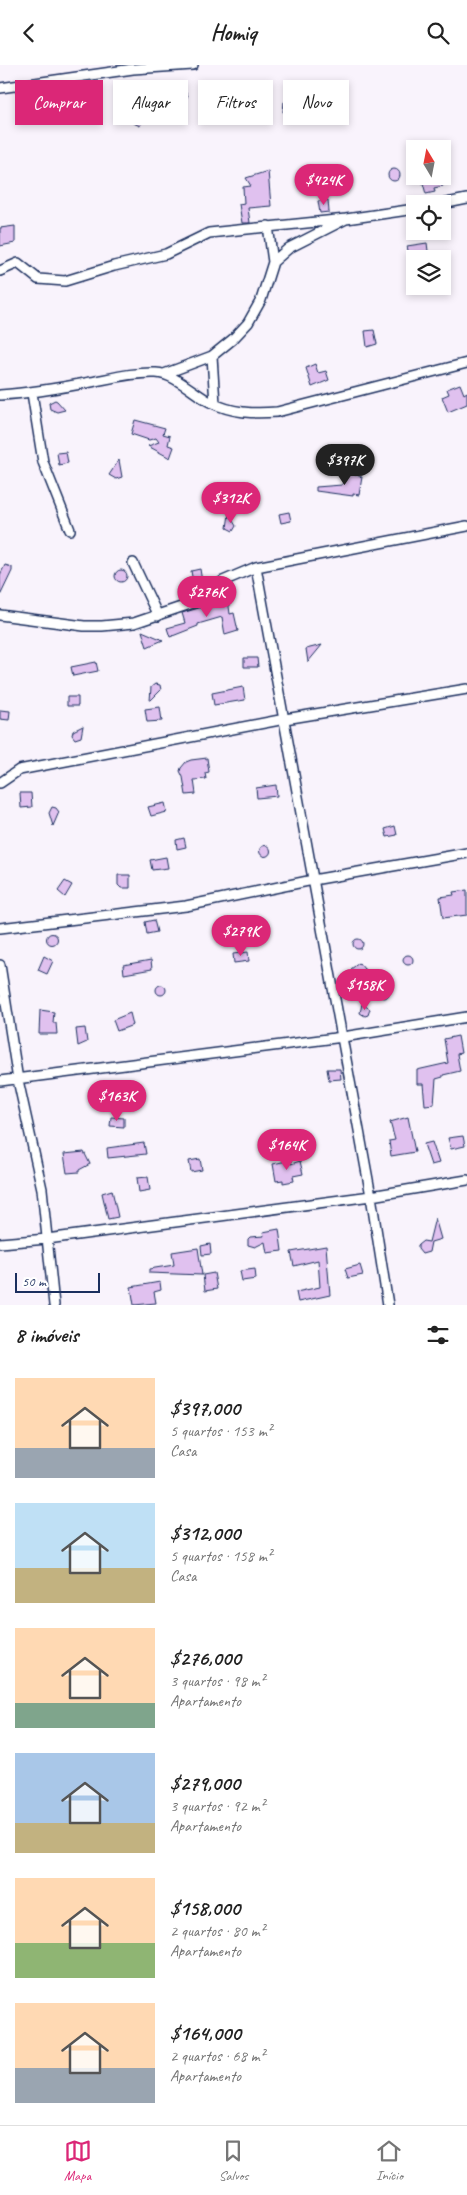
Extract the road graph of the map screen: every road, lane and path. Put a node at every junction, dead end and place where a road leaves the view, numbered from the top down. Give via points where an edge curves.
1 (193, 65) edge
2 (133, 67) edge
3 (0, 88) edge
4 (467, 199) edge
5 (451, 202) edge
6 (406, 210) edge
7 (346, 219) junction
8 (268, 226) junction
9 (273, 261) junction
10 (0, 271) edge
11 (212, 356) junction
12 (467, 363) edge
13 (164, 374) junction
14 (32, 393) junction
15 (0, 395) edge
16 (215, 404) junction
17 (467, 526) edge
18 (70, 530) dead end
19 (133, 563) dead end
20 (256, 567) junction
21 (0, 615) edge
22 (158, 616) junction
23 (467, 689) edge
24 (285, 719) junction
25 (0, 783) edge
26 (467, 853) edge
27 (313, 880) junction
28 (0, 928) edge
29 (0, 965) edge
30 (467, 1017) edge
31 (343, 1037) junction
32 (18, 1080) junction
33 (0, 1081) edge
34 (467, 1180) edge
35 (372, 1196) junction
36 (47, 1239) junction
37 (0, 1243) edge
38 (54, 1305) edge
39 (388, 1305) edge

1 - 2 street
2 - 3 street
4 - 5 street
6 - 7 street
7 - 8 street
7 - 9 street via 288,248
8 - 9 street
8 - 10 street via 209,233 166,254 66,281 38,279 18,263
9 - 11 street via 262,300 248,323
11 - 13 street
11 - 16 street
12 - 16 street via 277,412 254,414
13 - 14 street via 132,374
13 - 16 street
14 - 15 street
14 - 18 street via 43,462
17 - 20 street
19 - 22 street
20 - 22 street via 222,581 196,602
20 - 24 street
21 - 22 street via 102,626 134,623
23 - 24 street
24 - 25 street via 19,770
24 - 27 street
26 - 27 street
27 - 28 street via 186,906
27 - 31 street
29 - 32 street
30 - 31 street
31 - 32 street
31 - 35 street
32 - 33 street
32 - 36 street via 42,1189
34 - 35 street
35 - 36 street
35 - 39 street
36 - 37 street
36 - 38 street

